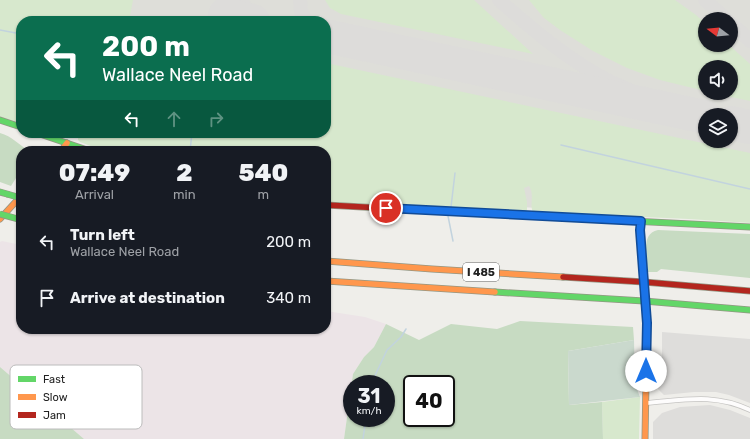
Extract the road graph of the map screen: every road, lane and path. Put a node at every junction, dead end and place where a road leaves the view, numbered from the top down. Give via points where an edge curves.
1 (0, 120) edge
2 (16, 125) edge
3 (52, 138) edge
4 (67, 143) junction
5 (65, 146) edge
6 (76, 146) edge
7 (0, 192) edge
8 (16, 196) edge
9 (16, 202) edge
10 (331, 205) edge
11 (0, 214) edge
12 (0, 219) edge
13 (16, 219) edge
14 (641, 221) junction
15 (750, 227) edge
16 (331, 261) edge
17 (331, 281) edge
18 (750, 291) edge
19 (750, 310) edge
20 (646, 403) junction
21 (750, 410) edge
22 (645, 439) edge

1 - 2 main road
3 - 4 main road
4 - 5 main road
4 - 6 main road
7 - 8 main road, bridge
9 - 12 main road
10 - 14 main road
11 - 13 main road, bridge
14 - 15 main road
14 - 20 main road, bridge via 647,323
16 - 18 main road, I 485 via 410,269 684,284
17 - 19 main road, I 485 via 641,300
20 - 21 street via 710,399
20 - 22 main road

